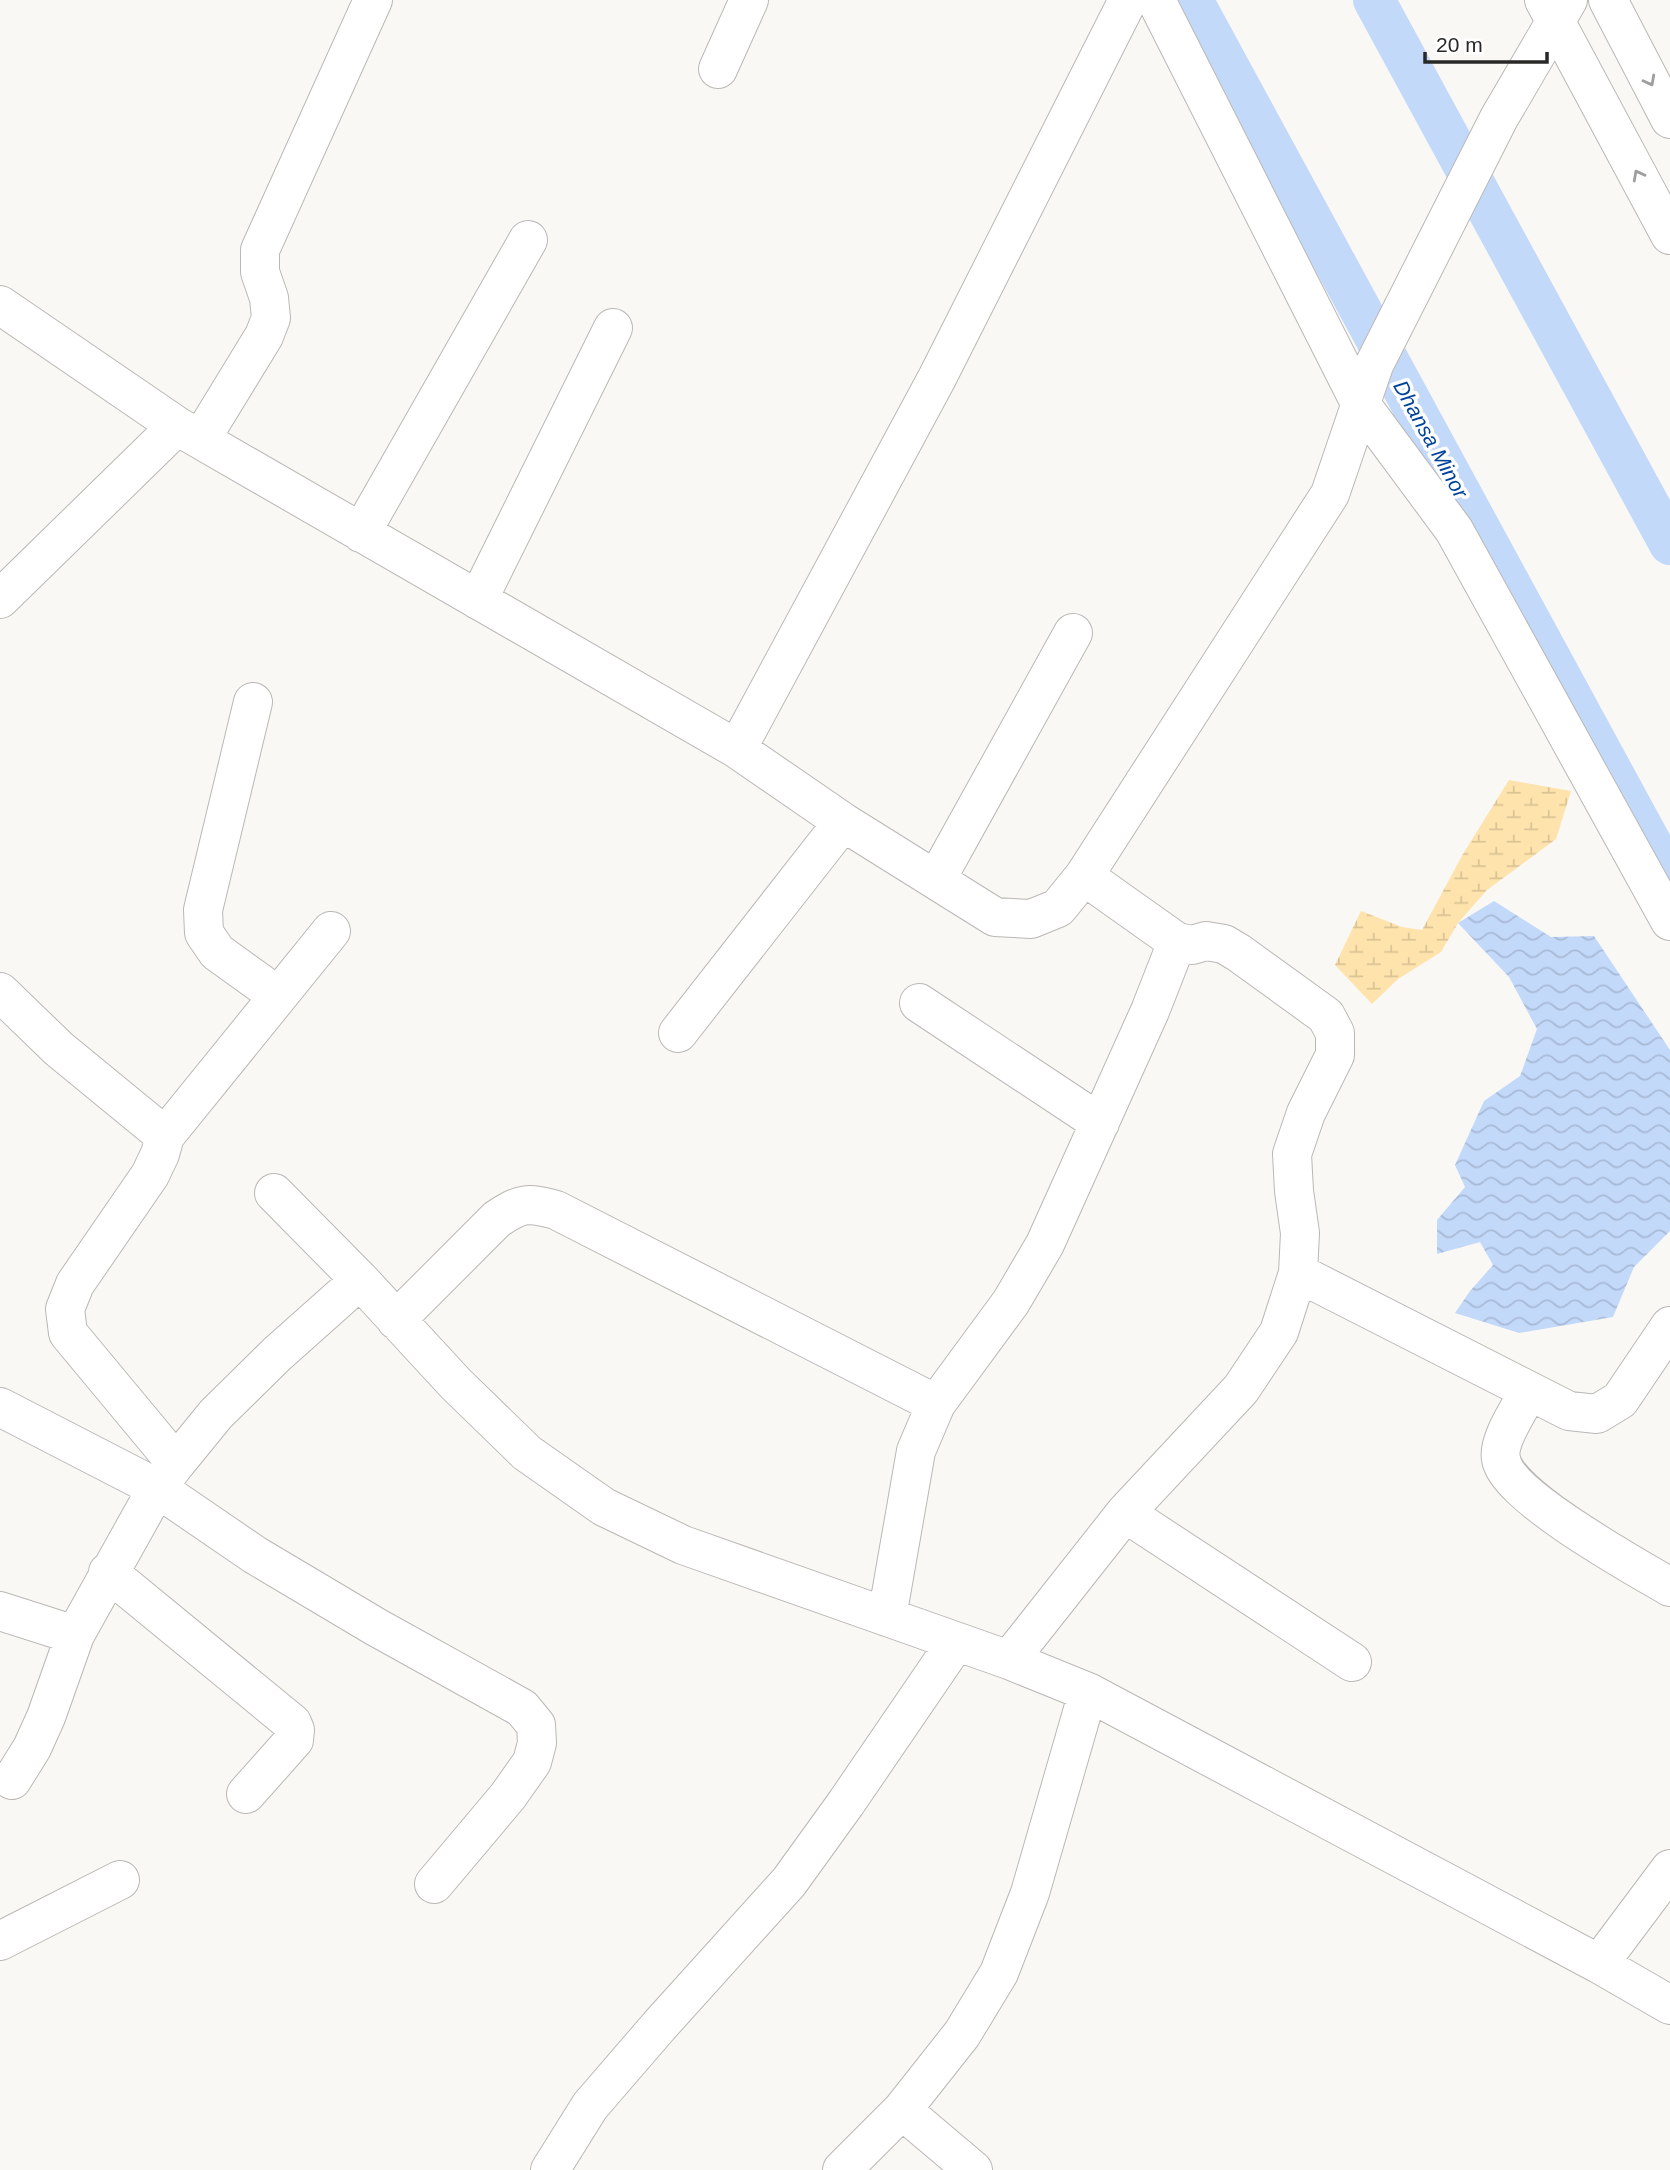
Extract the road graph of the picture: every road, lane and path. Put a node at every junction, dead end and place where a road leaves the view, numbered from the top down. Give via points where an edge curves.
1 (373, 0) edge
2 (749, 0) edge
3 (1128, 0) edge
4 (1156, 0) edge
5 (1608, 0) edge
6 (1556, 7) edge
7 (718, 69) dead end
8 (1670, 119) edge
9 (1670, 235) edge
10 (527, 240) dead end
11 (0, 305) edge
12 (613, 328) dead end
13 (1360, 403) junction
14 (189, 433) junction
15 (361, 533) junction
16 (0, 599) edge
17 (478, 600) junction
18 (1073, 633) dead end
19 (253, 702) dead end
20 (737, 749) junction
21 (843, 822) junction
22 (1084, 876) junction
23 (936, 880) junction
24 (1670, 921) edge
25 (331, 930) dead end
26 (1177, 942) junction
27 (0, 992) edge
28 (278, 996) junction
29 (919, 1003) dead end
30 (678, 1033) dead end
31 (1100, 1123) junction
32 (165, 1136) junction
33 (274, 1193) dead end
34 (1298, 1273) junction
35 (360, 1280) junction
36 (397, 1320) junction
37 (1670, 1326) edge
38 (1529, 1391) junction
39 (936, 1404) junction
40 (0, 1407) edge
41 (167, 1476) junction
42 (1125, 1513) junction
43 (108, 1572) junction
44 (1670, 1587) edge
45 (0, 1611) edge
46 (887, 1617) junction
47 (75, 1635) junction
48 (956, 1642) junction
49 (1009, 1660) junction
50 (1352, 1662) dead end
51 (1088, 1692) junction
52 (12, 1780) dead end
53 (246, 1794) dead end
54 (1670, 1869) edge
55 (120, 1880) dead end
56 (434, 1884) dead end
57 (0, 1941) edge
58 (1599, 1964) junction
59 (1670, 2005) edge
60 (902, 2110) junction
61 (550, 2170) edge
62 (842, 2170) edge
63 (973, 2170) edge

1 - 14 street via 260,250 260,272 270,298 271,318 264,336
2 - 7 street
3 - 20 street via 930,390
4 - 13 street
5 -> 8 street
9 -> 6 street
6 - 13 street via 1374,365
10 - 15 street
11 - 14 street
12 - 17 street
13 - 22 street via 1330,494
13 - 24 street via 1454,530
14 - 15 street
14 - 16 street
15 - 17 street
17 - 20 street
18 - 23 street
19 - 28 street via 204,910 204,933 217,952
20 - 21 street
21 - 23 street
21 - 30 street
22 - 23 street via 1058,908 1031,919 995,917
22 - 26 street
25 - 28 street
26 - 31 street
26 - 34 street via 1223,944 1239,953 1326,1016 1335,1033 1335,1055 1292,1154 1300,1233
27 - 32 street via 59,1049
28 - 32 street
29 - 31 street
31 - 39 street via 1045,1244 1011,1302
32 - 41 street via 150,1175 75,1284 65,1310 68,1333
33 - 35 street
34 - 38 street
34 - 42 street via 1279,1332 1241,1389
35 - 36 street
35 - 41 street via 216,1414
36 - 39 street via 497,1219 517,1206 536,1204 556,1210
36 - 46 street via 527,1453 604,1507 683,1545
37 - 38 street via 1620,1400 1597,1414 1569,1411
38 - 44 street via 1502,1443 1500,1459 1507,1476 1551,1513
39 - 46 street via 916,1451
40 - 41 street
41 - 43 street
41 - 56 street via 255,1555 522,1709 536,1725 532,1762
42 - 49 street
42 - 50 street
43 - 47 street
43 - 53 street via 292,1723 294,1740
45 - 47 street
46 - 48 street
47 - 52 street via 32,1748
48 - 49 street
48 - 61 street via 789,1882 590,2106
49 - 51 street
51 - 58 street
51 - 60 street via 1030,1893 999,1973 962,2035
54 - 58 street
55 - 57 street
58 - 59 street
60 - 62 street
60 - 63 street

